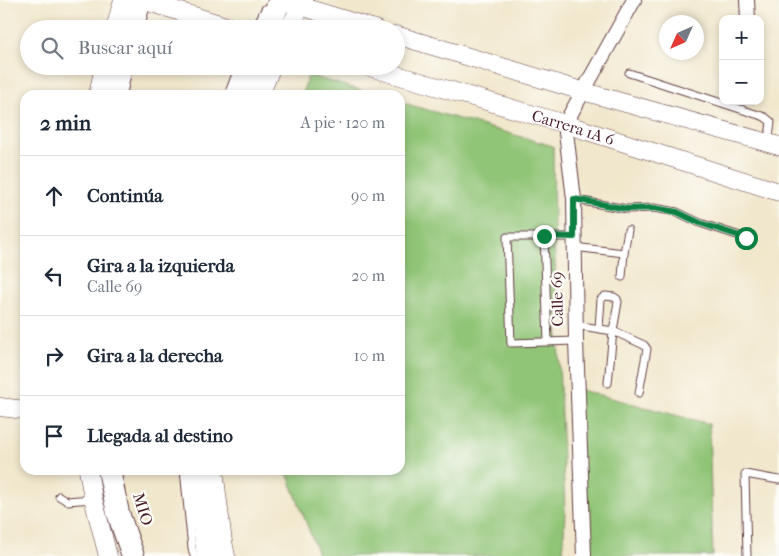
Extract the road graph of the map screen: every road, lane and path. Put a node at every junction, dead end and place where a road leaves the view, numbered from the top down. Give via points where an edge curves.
1 (123, 0) edge
2 (144, 0) edge
3 (269, 0) edge
4 (634, 0) edge
5 (747, 0) edge
6 (291, 2) edge
7 (748, 15) edge
8 (343, 19) junction
9 (117, 20) edge
10 (136, 20) edge
11 (141, 20) edge
12 (207, 20) edge
13 (259, 20) edge
14 (276, 20) edge
15 (290, 20) edge
16 (340, 20) edge
17 (346, 20) edge
18 (405, 38) edge
19 (629, 72) dead end
20 (102, 75) edge
21 (119, 75) edge
22 (236, 75) edge
23 (249, 75) edge
24 (268, 75) edge
25 (397, 75) edge
26 (99, 90) edge
27 (116, 90) edge
28 (230, 90) edge
29 (243, 90) edge
30 (262, 90) edge
31 (582, 91) junction
32 (565, 124) junction
33 (773, 145) edge
34 (779, 192) edge
35 (578, 200) junction
36 (628, 230) dead end
37 (544, 236) junction
38 (746, 238) dead end
39 (574, 242) junction
40 (624, 253) junction
41 (622, 277) dead end
42 (575, 325) junction
43 (599, 328) junction
44 (613, 331) junction
45 (576, 341) junction
46 (548, 342) junction
47 (608, 382) dead end
48 (639, 393) dead end
49 (0, 407) edge
50 (20, 409) edge
51 (89, 475) edge
52 (110, 475) edge
53 (185, 475) edge
54 (197, 475) edge
55 (215, 475) edge
56 (779, 480) edge
57 (59, 496) dead end
58 (93, 498) junction
59 (104, 555) edge
60 (133, 556) edge
61 (194, 556) edge
62 (208, 556) edge
63 (226, 556) edge
64 (584, 556) edge
65 (747, 556) edge

1 - 9 street
2 - 10 highway
2 - 11 lane
2 - 12 street
3 - 13 lane
4 - 31 street
5 - 7 street
6 - 8 street
6 - 14 highway
6 - 15 street
8 - 16 street
8 - 17 street
18 - 31 street
19 - 33 lane via 765,117 770,122
20 - 26 street
21 - 27 highway
22 - 28 lane
23 - 29 highway
24 - 30 street
25 - 32 street, Carrera 1A 6
31 - 32 street
31 - 33 street
32 - 34 street, Carrera 1A 6
32 - 35 street, Calle 69
35 - 38 lane via 627,209 654,208 677,212
35 - 39 street, Calle 69
36 - 40 lane
37 - 39 lane
37 - 46 lane
37 - 46 lane via 507,236 511,342
39 - 40 lane
39 - 42 street, Calle 69
40 - 41 lane
42 - 43 lane
42 - 45 street, Calle 69
43 - 44 lane
43 - 44 lane via 601,299 614,297 618,302
44 - 47 lane
44 - 48 lane via 647,349
45 - 46 lane
45 - 64 street, Calle 69
49 - 50 street
51 - 58 street
52 - 60 highway via 118,513
53 - 61 lane
54 - 62 highway
55 - 63 street
56 - 65 lane via 745,474
57 - 58 lane via 67,502
58 - 59 street

